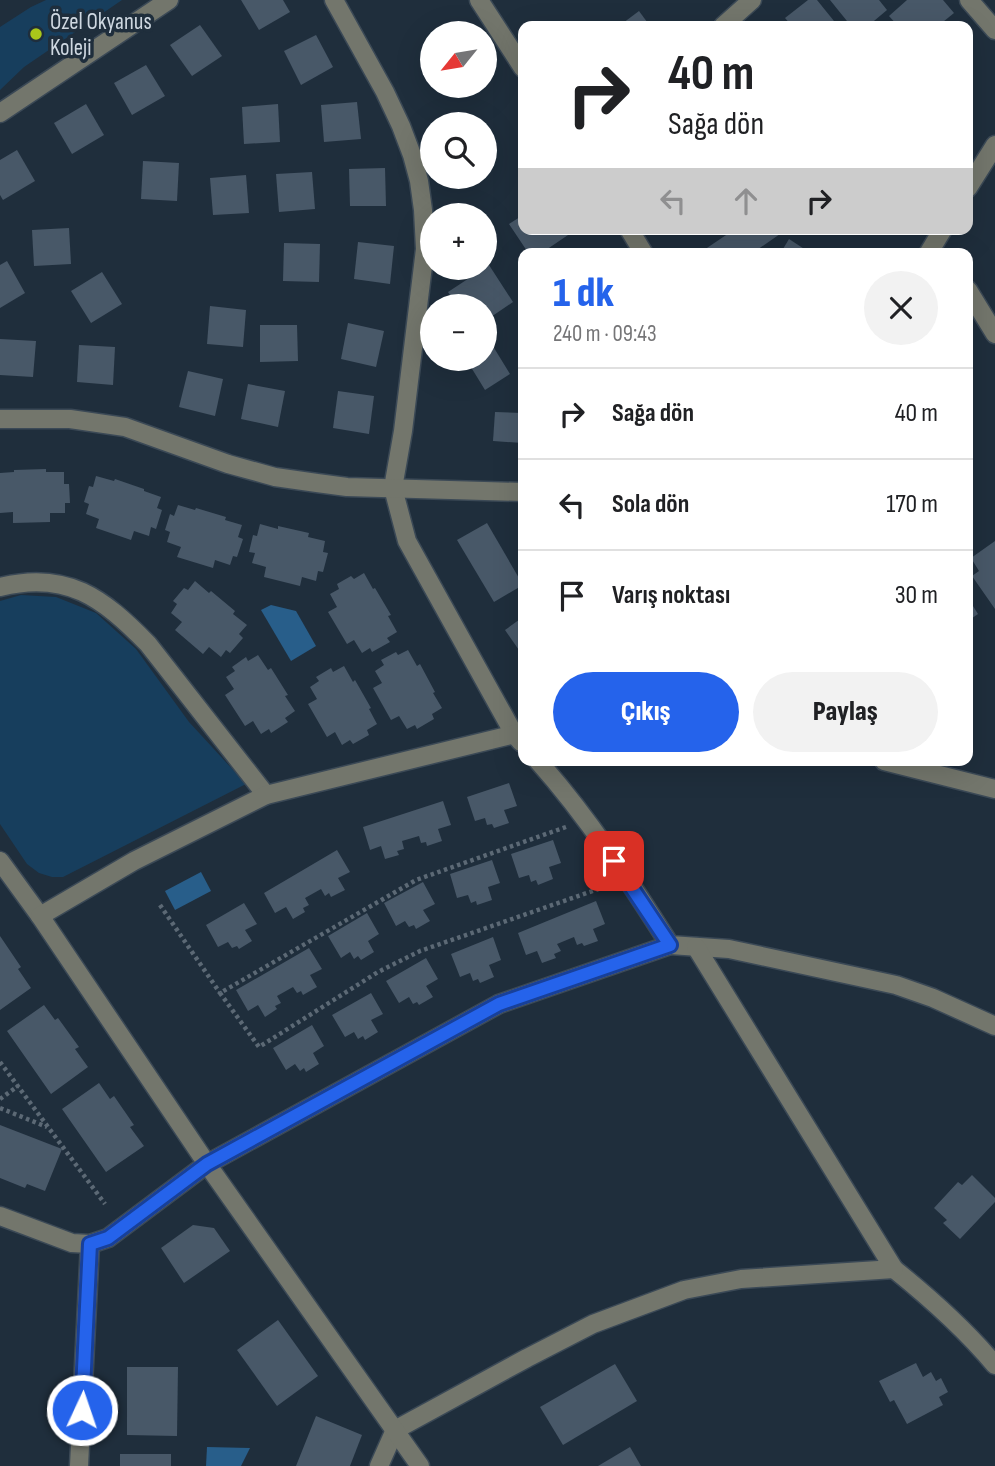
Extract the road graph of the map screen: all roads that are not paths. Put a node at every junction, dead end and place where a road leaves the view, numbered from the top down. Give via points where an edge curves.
1 (169, 0) edge
2 (334, 0) edge
3 (479, 0) edge
4 (752, 0) edge
5 (969, 0) edge
6 (729, 21) edge
7 (995, 30) edge
8 (518, 60) edge
9 (0, 113) edge
10 (995, 145) edge
11 (973, 180) edge
12 (973, 298) edge
13 (995, 334) edge
14 (0, 419) edge
15 (393, 488) junction
16 (518, 492) edge
17 (0, 587) edge
18 (518, 734) edge
19 (518, 737) edge
20 (542, 766) edge
21 (904, 766) edge
22 (995, 789) edge
23 (266, 795) junction
24 (0, 861) edge
25 (40, 916) junction
26 (670, 945) junction
27 (696, 947) junction
28 (995, 1026) edge
29 (207, 1164) junction
30 (0, 1216) edge
31 (90, 1244) junction
32 (894, 1269) junction
33 (995, 1365) edge
34 (395, 1430) junction
35 (79, 1466) edge
36 (379, 1466) edge
37 (420, 1466) edge

1 - 9 street
2 - 15 street via 401,127 419,181 423,210 425,249
3 - 8 street
4 - 6 street
5 - 7 street
10 - 11 street
12 - 13 street
14 - 15 street via 70,419 125,427 275,477
15 - 16 street
15 - 18 street via 407,541
17 - 23 street via 38,580 61,584 108,606 148,644
19 - 23 street
20 - 26 street
21 - 22 street
23 - 25 street via 134,861
24 - 25 street
25 - 29 street
26 - 27 street
26 - 29 street via 499,1004
27 - 28 street via 729,949 896,985
27 - 32 street
29 - 31 street via 108,1238
29 - 34 street
30 - 31 street
31 - 35 street
32 - 33 street via 934,1302
32 - 34 street via 741,1279 684,1290 593,1324
34 - 36 street
34 - 37 street

